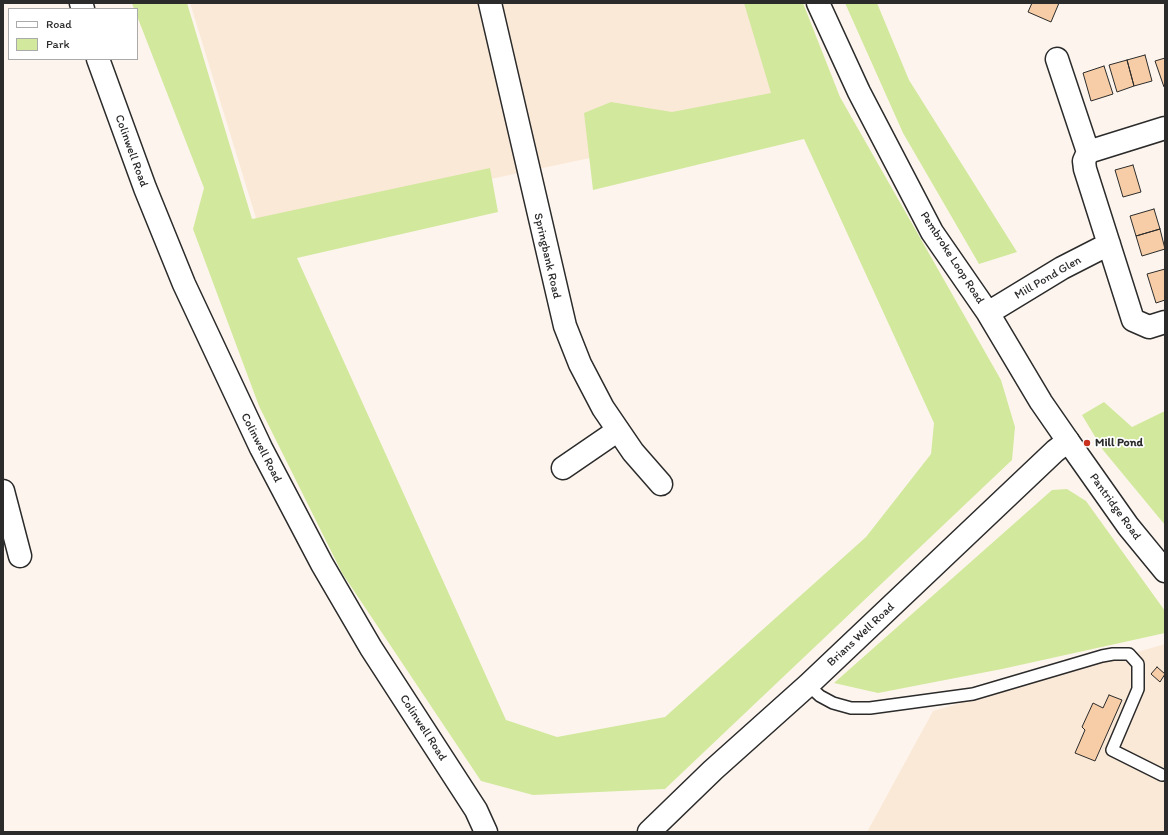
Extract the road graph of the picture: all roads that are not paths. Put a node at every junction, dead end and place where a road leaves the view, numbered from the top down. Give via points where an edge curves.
1 (490, 3) edge
2 (818, 3) edge
3 (1057, 59) dead end
4 (98, 60) edge
5 (1165, 128) edge
6 (1088, 152) junction
7 (1109, 244) junction
8 (988, 313) junction
9 (1165, 322) edge
10 (617, 431) junction
11 (1068, 441) junction
12 (563, 468) dead end
13 (661, 484) dead end
14 (3, 492) edge
15 (20, 556) dead end
16 (1165, 571) edge
17 (808, 685) junction
18 (1162, 775) dead end
19 (476, 810) junction
20 (651, 831) edge
21 (486, 832) edge
22 (501, 832) edge

1 - 10 street, Springbank Road via 563,319 580,364
2 - 8 street, Pembroke Loop Road via 858,92 932,232
3 - 6 street
4 - 19 street, Colinwell Road via 145,188 184,284 261,448 322,564 371,648
5 - 6 street
6 - 7 street via 1084,161 1085,169
7 - 8 street, Mill Pond Glen via 1062,268
7 - 9 street via 1133,320 1149,327
8 - 11 street, Pembroke Loop Road via 1041,402
10 - 12 street
10 - 13 street, Springbank Road
11 - 16 street, Pantridge Road via 1128,526
11 - 17 street, Brians Well Road
14 - 15 street
17 - 18 lane via 833,703 851,708 870,708 973,694 1102,656 1129,654 1138,664 1138,689 1112,750
17 - 20 street, Brians Well Road via 713,770
19 - 21 street, Colinwell Road
19 - 22 street, Colinwell Road

